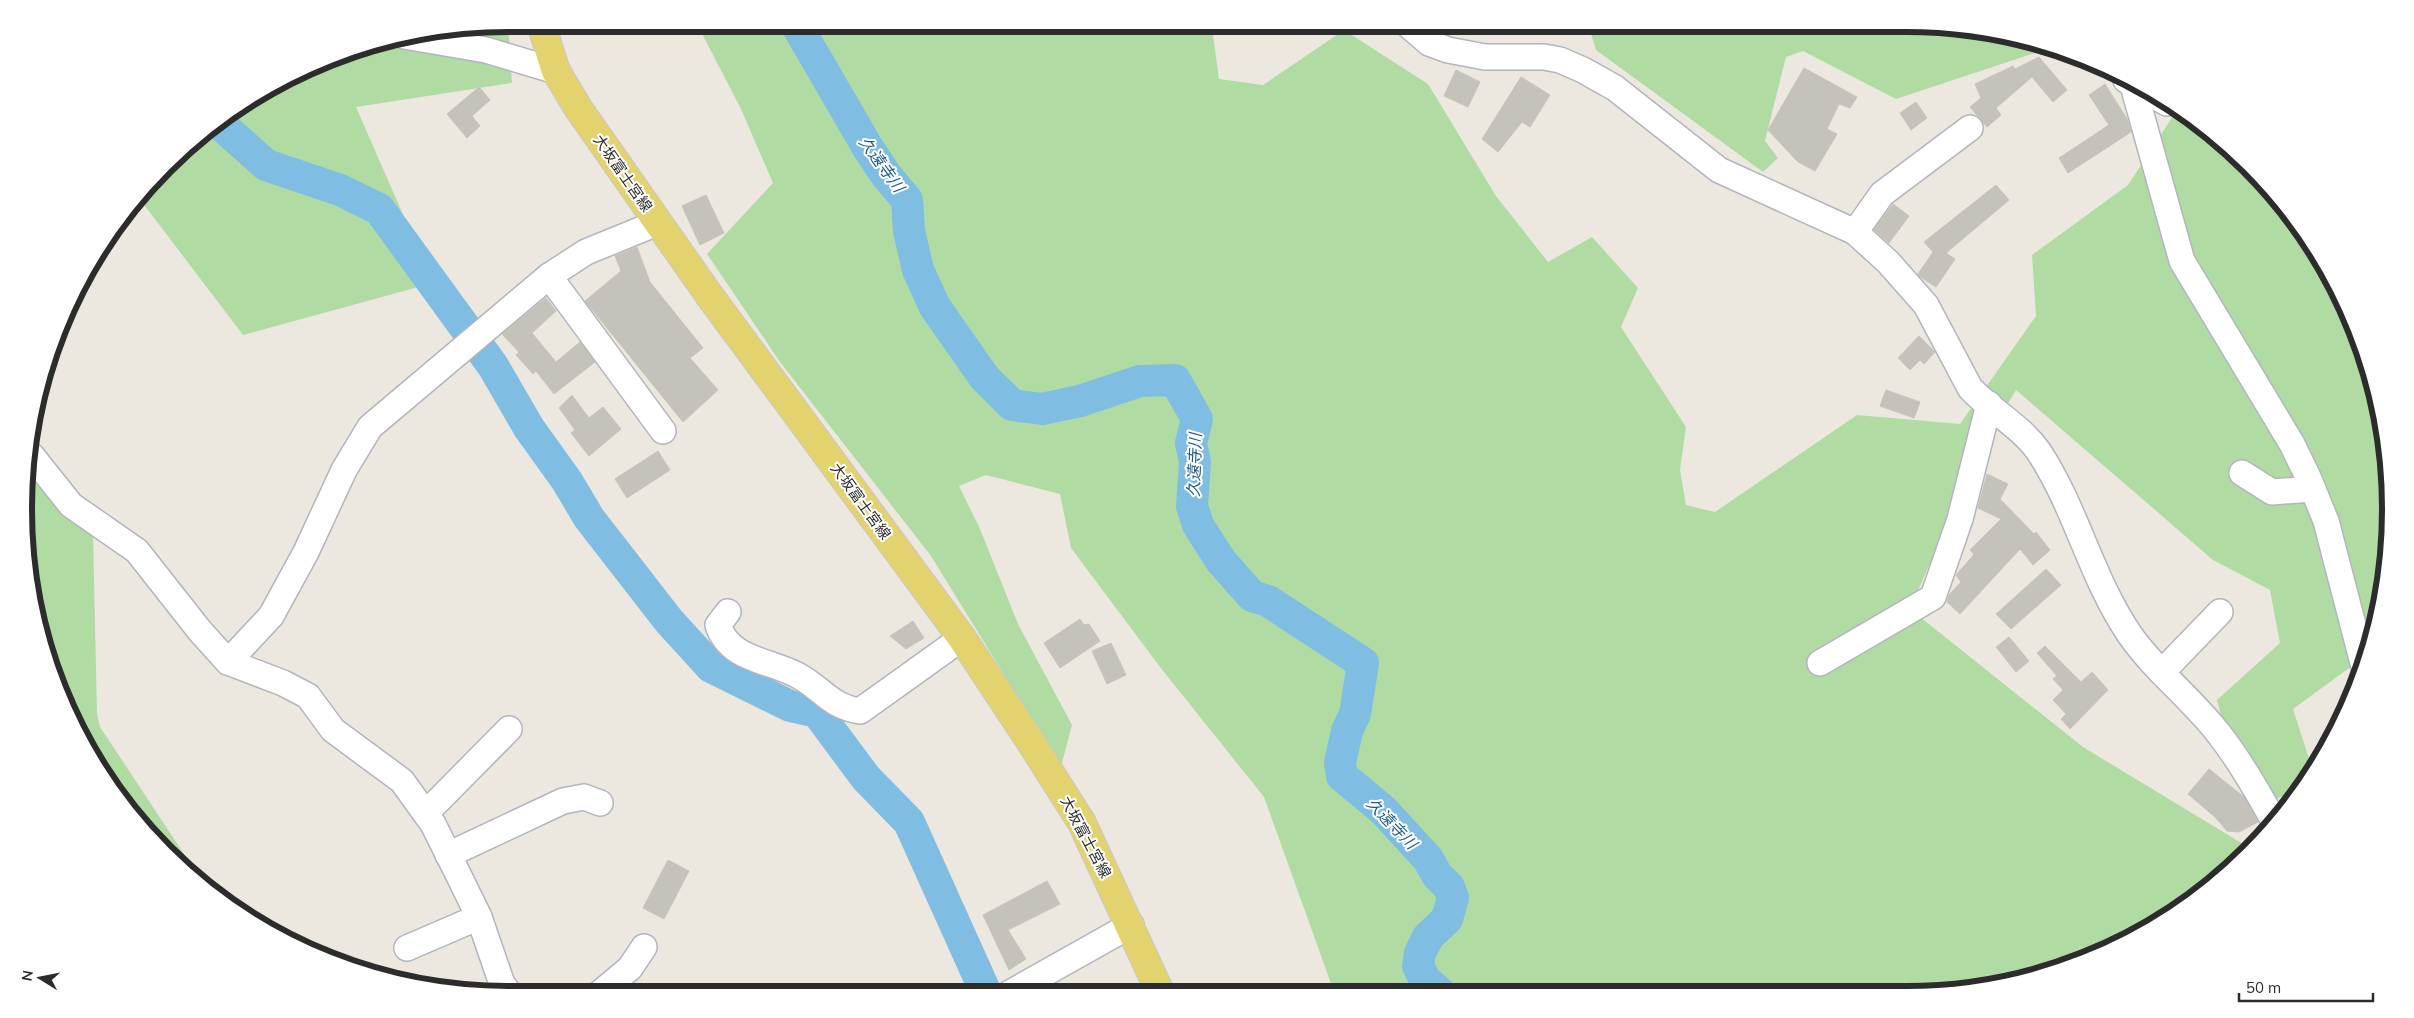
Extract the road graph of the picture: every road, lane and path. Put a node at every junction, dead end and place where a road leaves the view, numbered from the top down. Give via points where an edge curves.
1 (544, 32) edge
2 (1417, 32) edge
3 (428, 40) edge
4 (556, 71) junction
5 (2131, 90) edge
6 (1970, 128) dead end
7 (658, 223) junction
8 (1854, 232) junction
9 (549, 276) junction
10 (1989, 404) junction
11 (663, 431) dead end
12 (36, 461) edge
13 (2242, 473) dead end
14 (2313, 489) junction
15 (728, 612) dead end
16 (2220, 612) dead end
17 (962, 638) junction
18 (2360, 650) edge
19 (228, 662) junction
20 (1820, 663) dead end
21 (2162, 672) junction
22 (509, 730) dead end
23 (600, 803) dead end
24 (426, 813) junction
25 (2270, 814) edge
26 (448, 855) junction
27 (479, 918) junction
28 (1130, 925) junction
29 (644, 947) dead end
30 (407, 948) dead end
31 (503, 986) edge
32 (609, 986) edge
33 (1022, 986) edge
34 (1157, 986) edge

1 - 4 main road, 大坂富士宮線
2 - 8 street via 1430,43 1448,50 1485,57 1544,57 1583,70 1615,88 1719,170
3 - 4 street via 486,50
4 - 7 main road, 大坂富士宮線
5 - 14 street via 2182,262 2292,444
6 - 8 street via 1882,194
7 - 9 street via 586,252
7 - 17 main road, 大坂富士宮線
8 - 10 street via 1888,262 1926,305 1970,388
9 - 11 street
9 - 19 street via 370,427 344,470 306,552 271,616
10 - 20 street via 1960,519 1932,597
10 - 21 street via 2038,451 2080,530 2092,566 2115,612 2140,649
12 - 19 street via 71,505 137,551
13 - 14 street via 2272,492
14 - 18 street via 2326,521
15 - 17 street via 718,624 721,634 737,650 754,661 770,663 798,675 843,708 860,711
16 - 21 street
17 - 28 main road, 大坂富士宮線 via 1082,823
19 - 24 street via 308,696 333,730 402,781
21 - 25 street via 2219,734
22 - 24 street
23 - 26 street via 584,797 563,801
24 - 26 street
26 - 27 street
27 - 30 street
27 - 31 street
28 - 33 street
28 - 34 main road, 大坂富士宮線
29 - 32 street via 630,968

